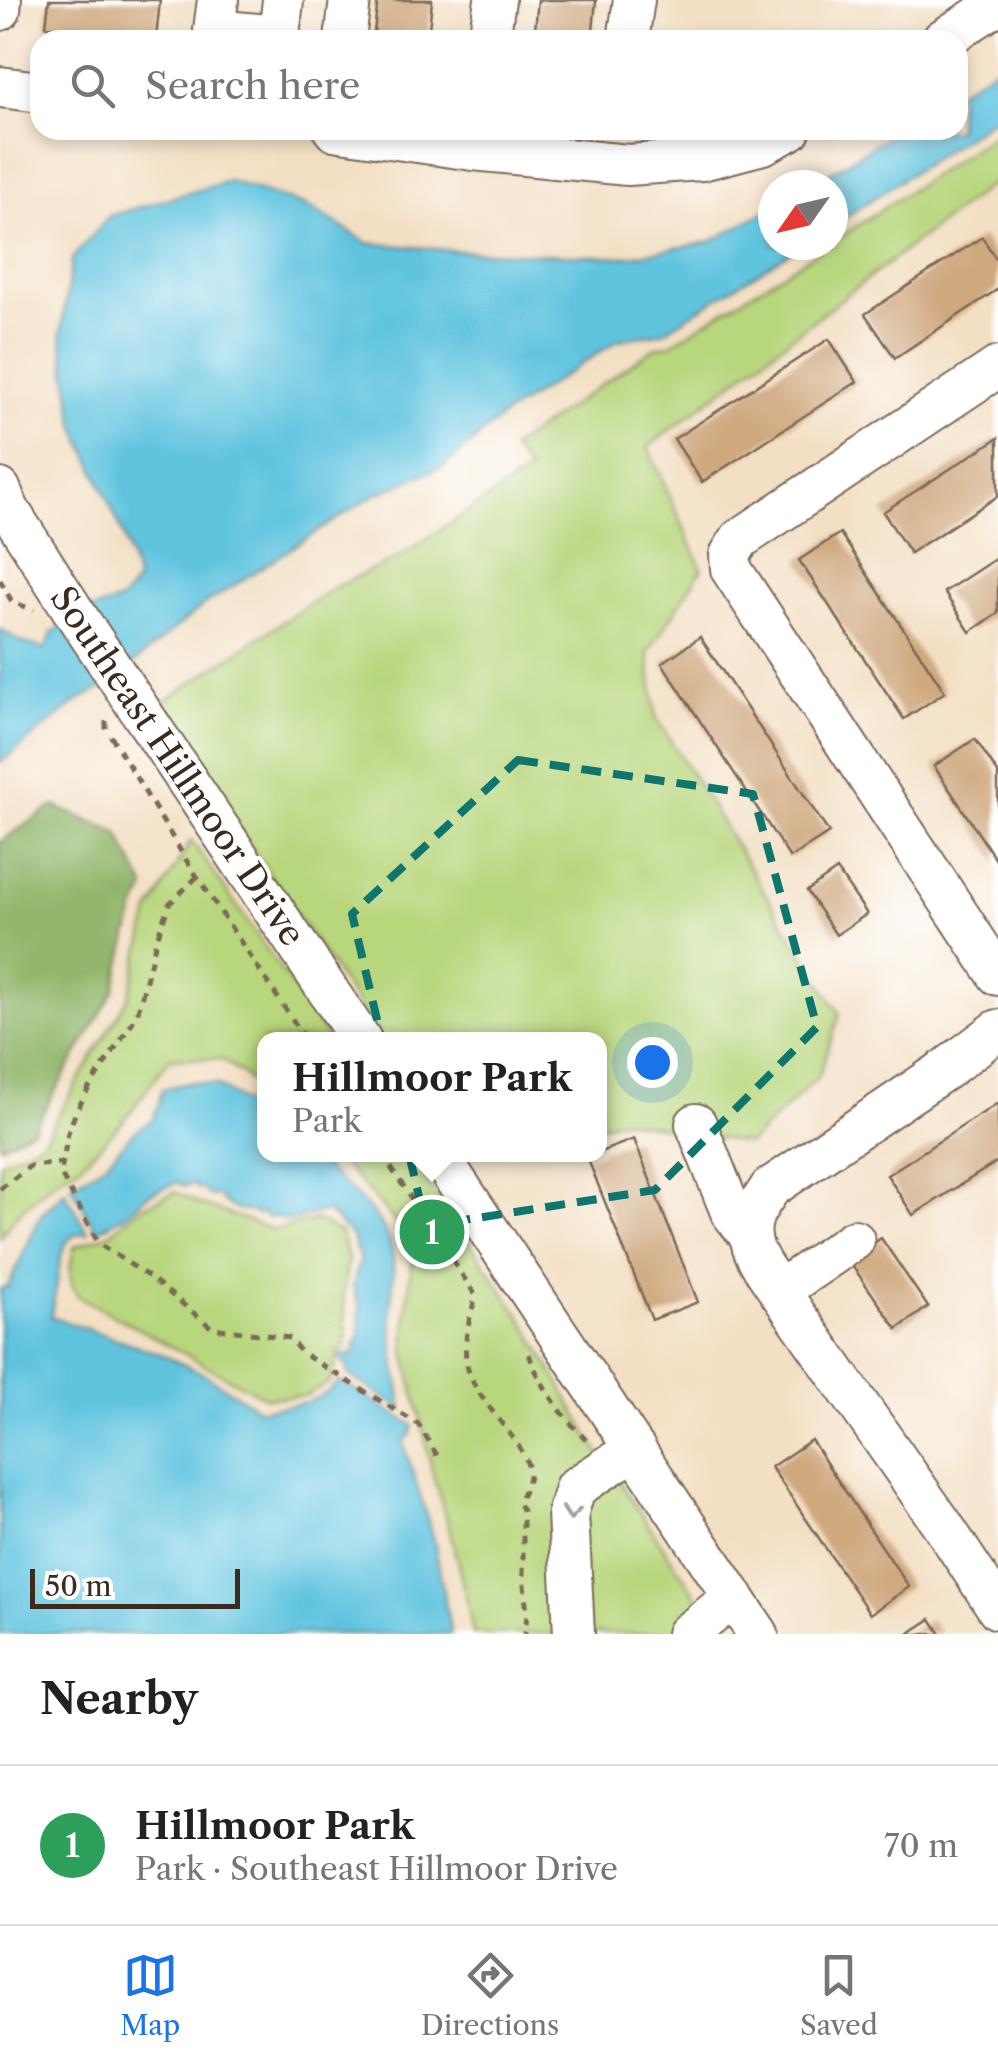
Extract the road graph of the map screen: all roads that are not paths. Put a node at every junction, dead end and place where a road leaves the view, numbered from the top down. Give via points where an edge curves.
1 (1, 0) edge
2 (218, 0) edge
3 (283, 0) edge
4 (350, 0) edge
5 (495, 0) edge
6 (634, 0) edge
7 (998, 4) edge
8 (0, 10) edge
9 (214, 30) edge
10 (280, 30) edge
11 (347, 30) edge
12 (490, 30) edge
13 (630, 30) edge
14 (958, 30) edge
15 (0, 87) edge
16 (30, 91) edge
17 (475, 140) edge
18 (770, 140) edge
19 (612, 146) edge
20 (998, 368) edge
21 (0, 489) edge
22 (998, 974) edge
23 (998, 1030) edge
24 (355, 1032) edge
25 (696, 1124) dead end
26 (443, 1162) edge
27 (750, 1237) junction
28 (854, 1240) dead end
29 (779, 1291) junction
30 (635, 1448) junction
31 (734, 1597) junction
32 (998, 1609) edge
33 (574, 1634) edge
34 (687, 1634) edge
35 (758, 1634) edge

1 - 8 street
2 - 9 street
3 - 10 street
4 - 11 street
5 - 12 street
6 - 13 street
7 - 14 street
15 - 16 street
17 - 19 street
18 - 19 street via 702,160 628,165
20 - 22 street via 740,539 730,554 731,569
21 - 24 street, Southeast Hillmoor Drive via 57,613
23 - 27 street via 770,1188
25 - 27 street via 732,1212
26 - 30 street
27 - 29 street
28 - 29 street
29 - 32 street
30 - 31 street
30 -> 33 street via 575,1488 568,1512
31 - 34 street
31 - 35 street

